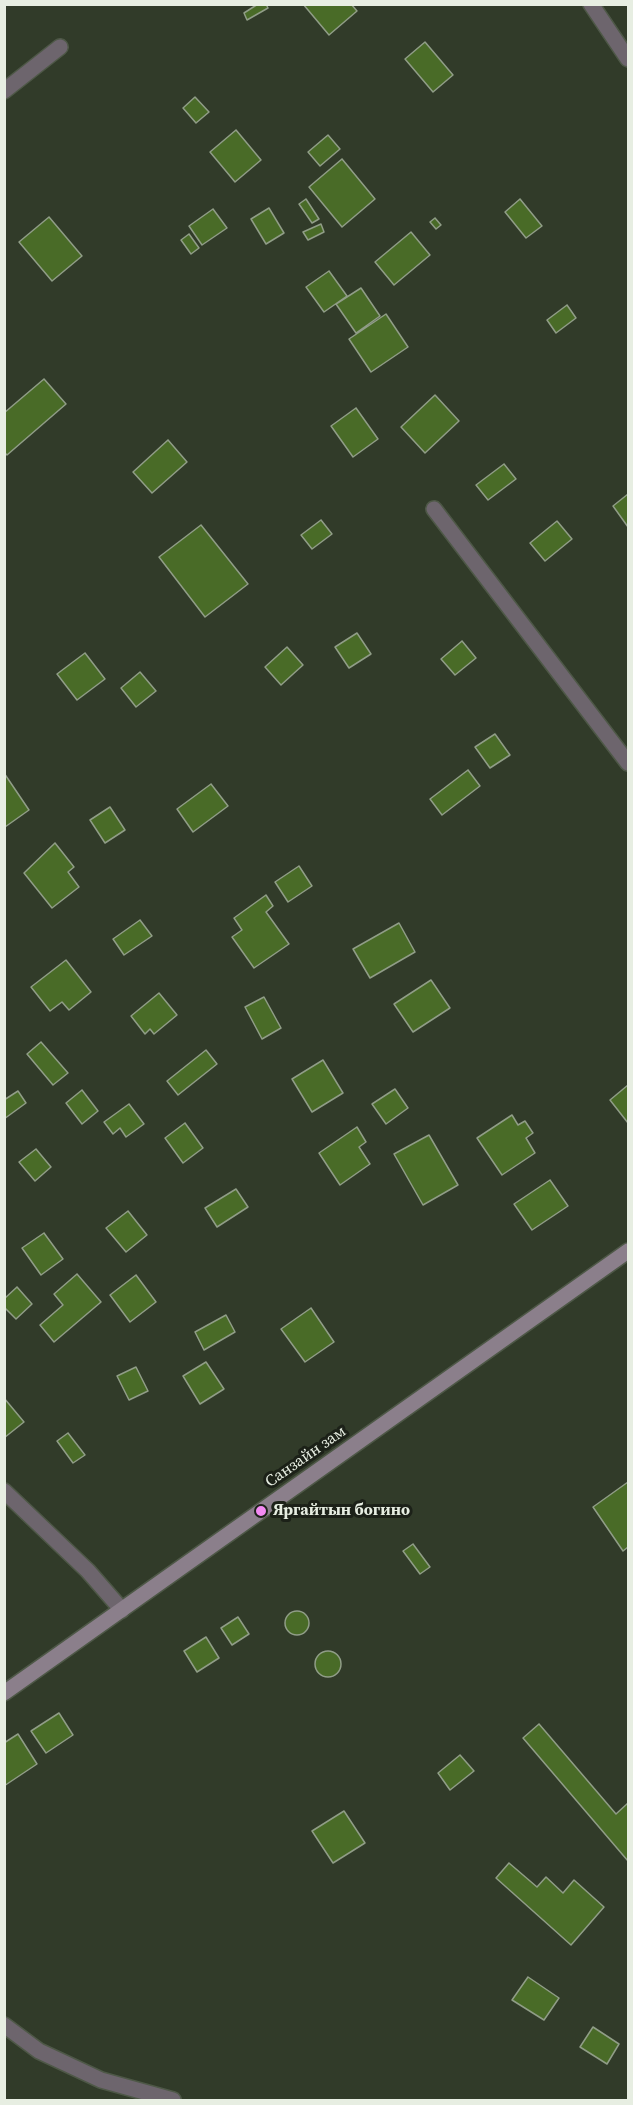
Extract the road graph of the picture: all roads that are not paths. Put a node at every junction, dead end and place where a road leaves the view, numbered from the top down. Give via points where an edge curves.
1 (591, 4) edge
2 (60, 47) dead end
3 (628, 59) edge
4 (4, 91) edge
5 (434, 509) dead end
6 (628, 763) edge
7 (628, 1251) edge
8 (4, 1491) edge
9 (122, 1610) junction
10 (4, 1692) edge
11 (4, 2025) edge
12 (173, 2100) edge

1 - 3 street
2 - 4 street
5 - 6 street
7 - 9 main road, Санзайн зам
8 - 9 street via 88,1571
9 - 10 main road, Санзайн зам
11 - 12 street via 39,2051 101,2080

